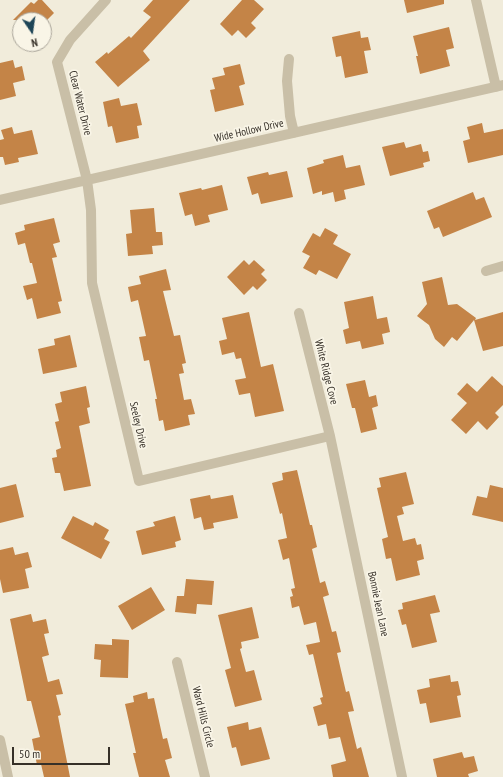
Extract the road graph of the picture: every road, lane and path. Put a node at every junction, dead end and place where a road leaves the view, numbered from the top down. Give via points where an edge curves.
1 (106, 0) edge
2 (476, 0) edge
3 (289, 59) dead end
4 (499, 86) edge
5 (294, 133) junction
6 (87, 180) junction
7 (0, 200) edge
8 (503, 266) edge
9 (486, 271) dead end
10 (299, 313) dead end
11 (330, 436) junction
12 (177, 662) dead end
13 (0, 740) edge
14 (8, 777) edge
15 (205, 777) edge
16 (402, 777) edge

1 - 6 street, Clear Water Drive via 70,40 57,62
2 - 4 street
3 - 5 street via 287,81
4 - 5 street, Wide Hollow Drive
5 - 6 street, Wide Hollow Drive
6 - 7 street, Wide Hollow Drive
6 - 11 street, Seeley Drive via 91,210 92,283 139,481
8 - 9 street
10 - 11 street, White Ridge Cove
11 - 16 street, Bonnie Jean Lane
12 - 15 street, Ward Hills Circle
13 - 14 street

